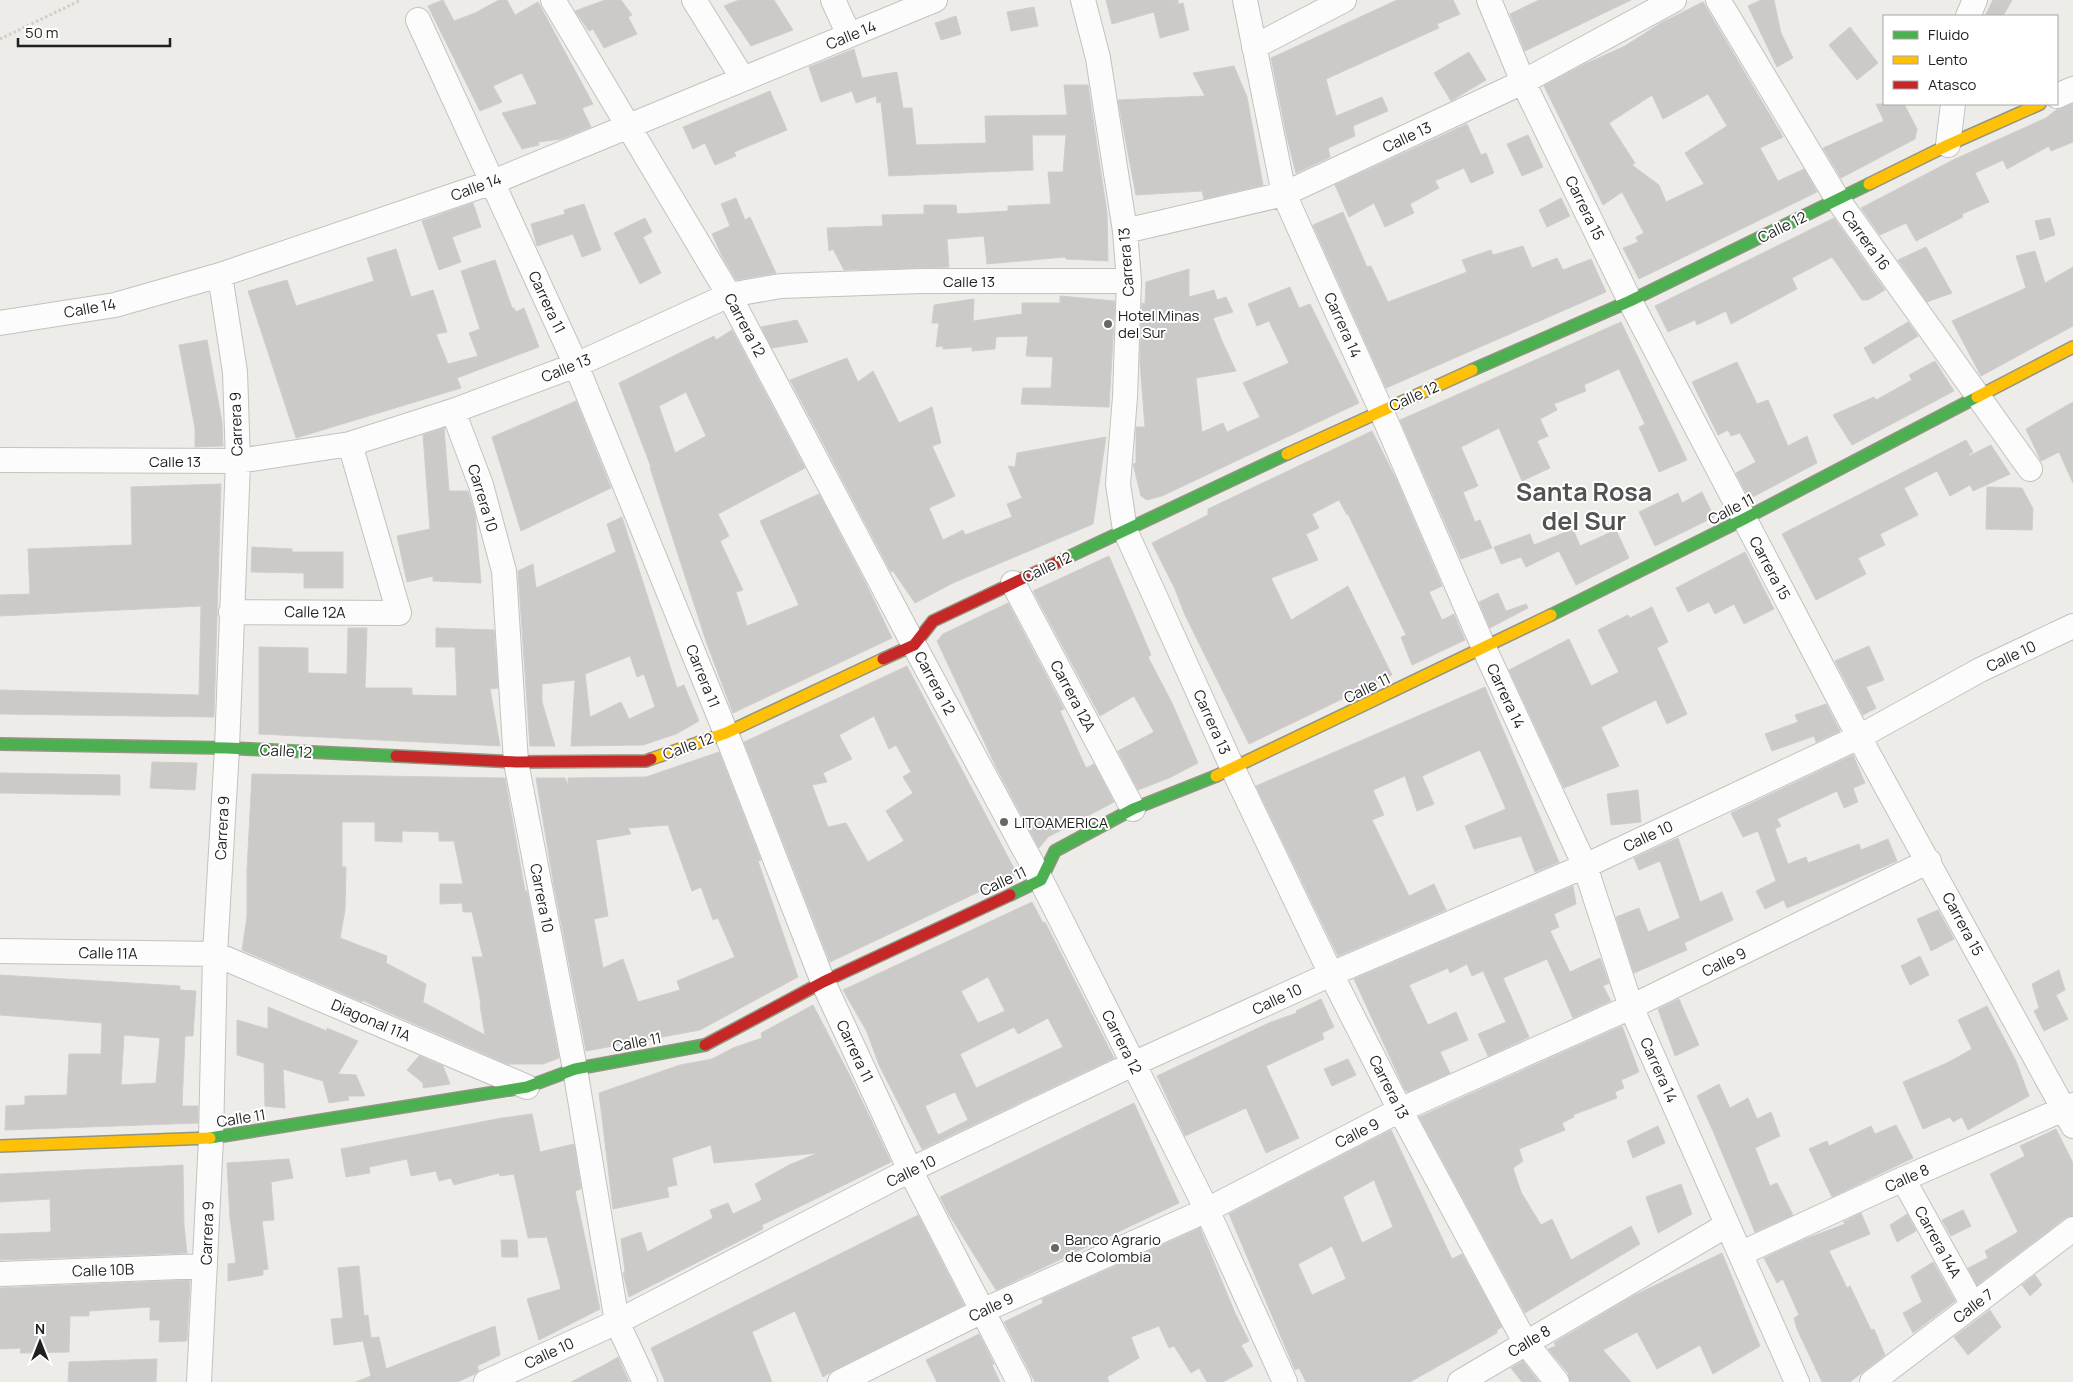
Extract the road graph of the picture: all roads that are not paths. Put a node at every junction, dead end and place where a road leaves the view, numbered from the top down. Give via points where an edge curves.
1 (553, 0) edge
2 (694, 0) edge
3 (833, 0) edge
4 (935, 0) edge
5 (1083, 0) edge
6 (1245, 0) edge
7 (1344, 0) edge
8 (1489, 0) edge
9 (1674, 0) edge
10 (1718, 0) edge
11 (1975, 0) edge
12 (1968, 15) edge
13 (418, 20) dead end
14 (849, 36) junction
15 (1254, 46) junction
16 (743, 79) junction
17 (1523, 82) junction
18 (2073, 89) edge
19 (2058, 96) edge
20 (1953, 105) edge
21 (2038, 105) edge
22 (629, 126) junction
23 (1948, 145) junction
24 (492, 182) junction
25 (1284, 194) junction
26 (1838, 200) junction
27 (1124, 231) junction
28 (220, 276) junction
29 (1129, 281) junction
30 (729, 295) junction
31 (1630, 301) junction
32 (0, 323) edge
33 (2073, 348) edge
34 (576, 364) junction
35 (1979, 395) junction
36 (1381, 410) junction
37 (453, 411) junction
38 (350, 444) junction
39 (0, 460) edge
40 (238, 461) junction
41 (2030, 469) dead end
42 (1744, 520) junction
43 (1125, 530) junction
44 (1013, 583) junction
45 (231, 612) junction
46 (2073, 626) edge
47 (914, 645) junction
48 (1484, 648) junction
49 (726, 733) junction
50 (1859, 737) junction
51 (0, 744) edge
52 (227, 748) junction
53 (516, 762) junction
54 (1233, 769) junction
55 (1133, 809) junction
56 (1929, 861) junction
57 (1585, 866) junction
58 (1041, 880) junction
59 (0, 951) edge
60 (215, 954) junction
61 (1331, 974) junction
62 (823, 982) junction
63 (1631, 1007) junction
64 (1133, 1064) junction
65 (575, 1069) junction
66 (527, 1086) junction
67 (1400, 1110) junction
68 (2070, 1113) edge
69 (211, 1138) junction
70 (0, 1146) edge
71 (910, 1170) junction
72 (1903, 1179) junction
73 (1207, 1210) junction
74 (1727, 1225) junction
75 (2073, 1229) edge
76 (1742, 1253) junction
77 (205, 1266) junction
78 (0, 1274) edge
79 (1973, 1305) junction
80 (982, 1311) junction
81 (617, 1322) junction
82 (1525, 1342) junction
83 (199, 1382) edge
84 (486, 1382) edge
85 (645, 1382) edge
86 (840, 1382) edge
87 (1018, 1382) edge
88 (1285, 1382) edge
89 (1460, 1382) edge
90 (1558, 1382) edge
91 (1797, 1382) edge
92 (1872, 1382) edge

1 - 22 street, Carrera 12
2 - 16 street
3 - 14 street
4 - 14 street, Calle 14
5 - 27 street, Carrera 13 via 1098,58
6 - 15 street, Carrera 14
7 - 15 street
8 - 17 street, Carrera 15
9 - 17 street, Calle 13
10 - 26 street, Carrera 16
11 - 12 street
13 - 24 street, Carrera 11
14 - 16 street, Calle 14
15 - 25 street, Carrera 14
16 - 22 street, Calle 14
17 - 25 street, Calle 13
17 - 31 street, Carrera 15
18 - 19 street
20 - 23 street
21 - 23 street, Calle 12
22 - 24 street, Calle 14
22 - 30 street, Carrera 12
23 - 26 street, Calle 12
24 - 28 street, Calle 14
24 - 34 street, Carrera 11
25 - 27 street, Calle 13
25 - 36 street, Carrera 14
26 - 31 street, Calle 12
26 - 35 street, Carrera 16
27 - 29 street, Carrera 13
28 - 32 street, Calle 14 via 115,305
28 - 40 street, Carrera 9 via 234,372
29 - 30 street, Calle 13 via 922,281 781,286
29 - 43 street, Carrera 13 via 1118,484
30 - 34 street, Calle 13
30 - 47 street, Carrera 12
31 - 36 street, Calle 12
31 - 42 street, Carrera 15
33 - 35 street, Calle 11
34 - 37 street, Calle 13
34 - 49 street, Carrera 11
35 - 41 street, Carrera 16
35 - 42 street, Calle 11
36 - 43 street, Calle 12
36 - 48 street, Carrera 14
37 - 38 street, Calle 13
37 - 53 street, Carrera 10 via 482,485 504,571
38 - 40 street, Calle 13
38 - 45 street, Calle 12A via 399,613
39 - 40 street, Calle 13
40 - 45 street, Carrera 9
42 - 48 street, Calle 11
42 - 50 street, Carrera 15
43 - 44 street, Calle 12
43 - 54 street, Carrera 13
44 - 47 street, Calle 12 via 933,621
44 - 55 street, Carrera 12A
45 - 52 street, Carrera 9
46 - 50 street, Calle 10 via 1980,670
47 - 49 street, Calle 12
47 - 58 street, Carrera 12
48 - 54 street, Calle 11
48 - 57 street, Carrera 14
49 - 53 street, Calle 12 via 646,761
49 - 62 street, Carrera 11
50 - 56 street, Carrera 15
50 - 57 street, Calle 10
51 - 52 street, Calle 12
52 - 53 street, Calle 12
52 - 60 street, Carrera 9
53 - 65 street, Carrera 10
54 - 55 street, Calle 11
54 - 61 street, Carrera 13
55 - 58 street, Calle 11 via 1055,851
56 - 63 street, Calle 9
56 - 68 street, Carrera 15
57 - 61 street, Calle 10
57 - 63 street, Carrera 14
58 - 62 street, Calle 11
58 - 64 street, Carrera 12
59 - 60 street, Calle 11A
60 - 66 street, Diagonal 11A
60 - 69 street, Carrera 9
61 - 64 street, Calle 10
61 - 67 street, Carrera 13
62 - 65 street, Calle 11 via 705,1044
62 - 71 street, Carrera 11
63 - 67 street, Calle 9
63 - 74 street, Carrera 14
64 - 71 street, Calle 10
64 - 73 street, Carrera 12
65 - 66 street, Calle 11
65 - 81 street, Carrera 10
66 - 69 street, Calle 11
67 - 73 street, Calle 9
67 - 82 street, Carrera 13
68 - 72 street, Calle 8
69 - 70 street, Calle 11
69 - 77 street, Carrera 9
71 - 80 street, Carrera 11
71 - 81 street, Calle 10
72 - 76 street, Calle 8
72 - 79 street, Carrera 14A
73 - 80 street, Calle 9
73 - 88 street, Carrera 12
74 - 76 street, Carrera 14
74 - 82 street, Calle 8
75 - 79 street, Calle 7
76 - 91 street, Carrera 14
77 - 78 street, Calle 10B
77 - 83 street, Carrera 9
79 - 92 street, Calle 7
80 - 86 street, Calle 9
80 - 87 street, Carrera 11
81 - 84 street, Calle 10
81 - 85 street, Carrera 10
82 - 89 street, Calle 8
82 - 90 street, Carrera 13

